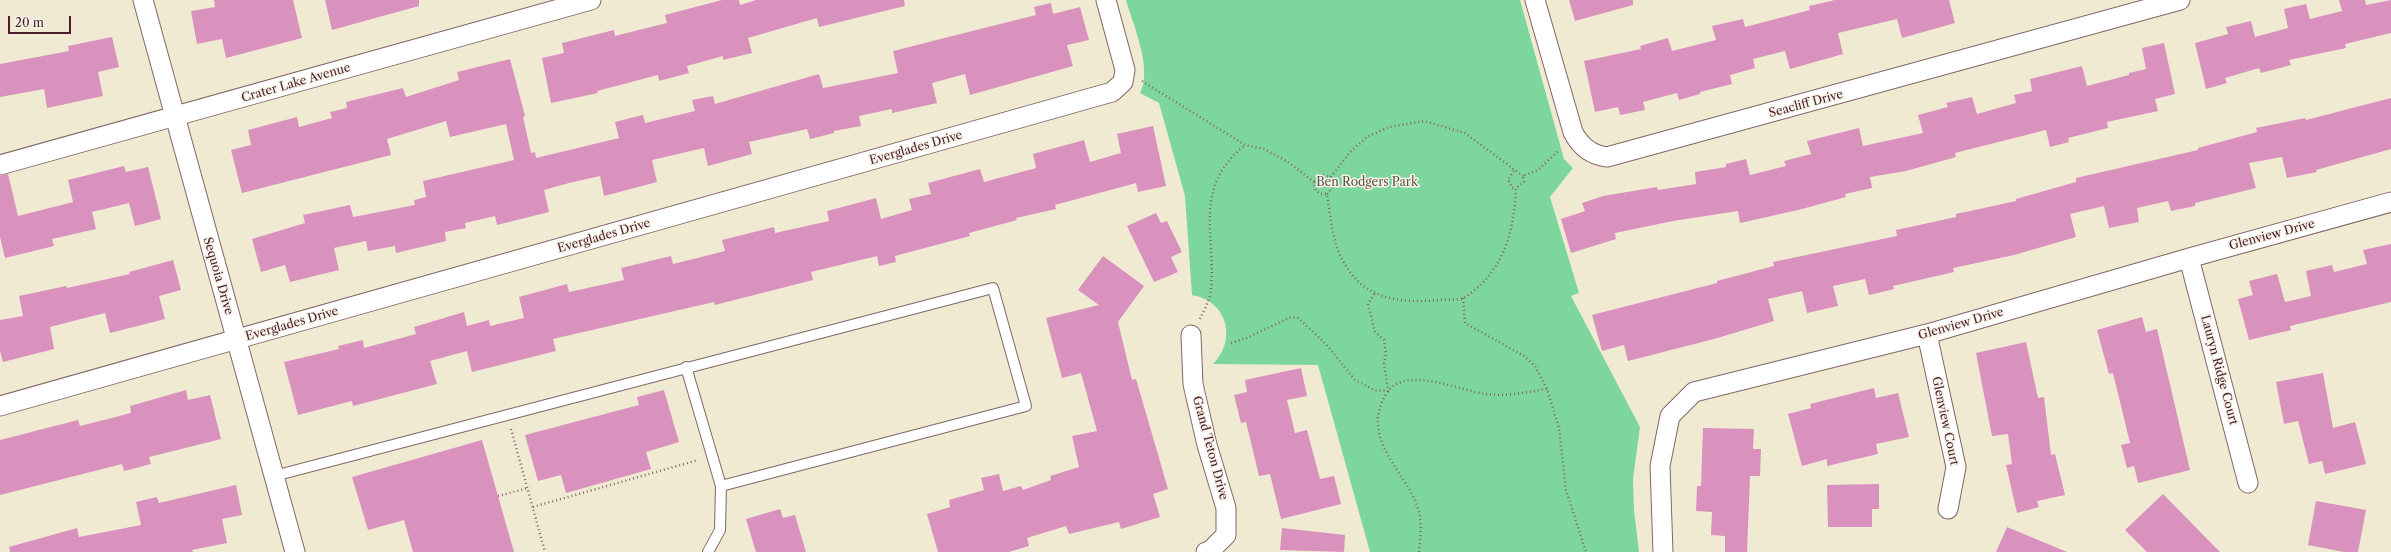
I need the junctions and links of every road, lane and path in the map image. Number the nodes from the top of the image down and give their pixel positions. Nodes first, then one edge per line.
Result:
1 (143, 0) edge
2 (591, 0) edge
3 (1106, 0) edge
4 (1536, 0) edge
5 (2180, 0) edge
6 (1125, 70) junction
7 (174, 117) junction
8 (1245, 145) junction
9 (1559, 150) dead end
10 (0, 165) edge
11 (1514, 171) junction
12 (1523, 176) junction
13 (1331, 177) junction
14 (1314, 182) junction
15 (1516, 188) junction
16 (1327, 194) junction
17 (2391, 202) edge
18 (2189, 258) junction
19 (1375, 293) junction
20 (1463, 298) junction
21 (1927, 334) junction
22 (1191, 335) joint
23 (236, 339) junction
24 (1231, 342) dead end
25 (686, 367) junction
26 (1547, 389) junction
27 (1388, 391) junction
28 (0, 406) edge
29 (510, 425) dead end
30 (698, 460) dead end
31 (274, 476) junction
32 (2248, 483) dead end
33 (721, 486) junction
34 (528, 488) junction
35 (498, 496) dead end
36 (533, 507) junction
37 (1948, 509) dead end
38 (295, 552) edge
39 (545, 552) edge
40 (708, 552) edge
41 (1206, 552) edge
42 (1419, 552) edge
43 (1586, 552) edge
44 (1663, 552) edge

1 - 7 street, Sequoia Drive
2 - 7 street, Crater Lake Avenue
3 - 6 street
4 - 5 street, Seacliff Drive
6 - 8 path
6 - 23 street, Everglades Drive
7 - 10 street, Crater Lake Avenue
7 - 23 street, Sequoia Drive
8 - 14 path
8 - 22 path
9 - 12 path
11 - 12 path
11 - 13 path
11 - 15 path
12 - 15 path
13 - 14 path
13 - 16 path
14 - 16 path
15 - 20 path
16 - 19 path
17 - 18 street, Glenview Drive
18 - 21 street, Glenview Drive
18 - 32 street, Lauryn Ridge Court
19 - 20 path
19 - 27 path
20 - 26 path
21 - 37 street, Glenview Court
21 - 44 street, Glenview Drive
22 - 41 street, Grand Teton Drive
23 - 28 street, Everglades Drive
23 - 31 street, Sequoia Drive
24 - 27 path
25 - 31 lane
25 - 33 lane
25 - 33 lane
26 - 27 path
26 - 43 path
27 - 42 path
29 - 34 path
30 - 36 path
31 - 38 street, Sequoia Drive
33 - 40 lane
34 - 35 path
34 - 36 path
36 - 39 path

